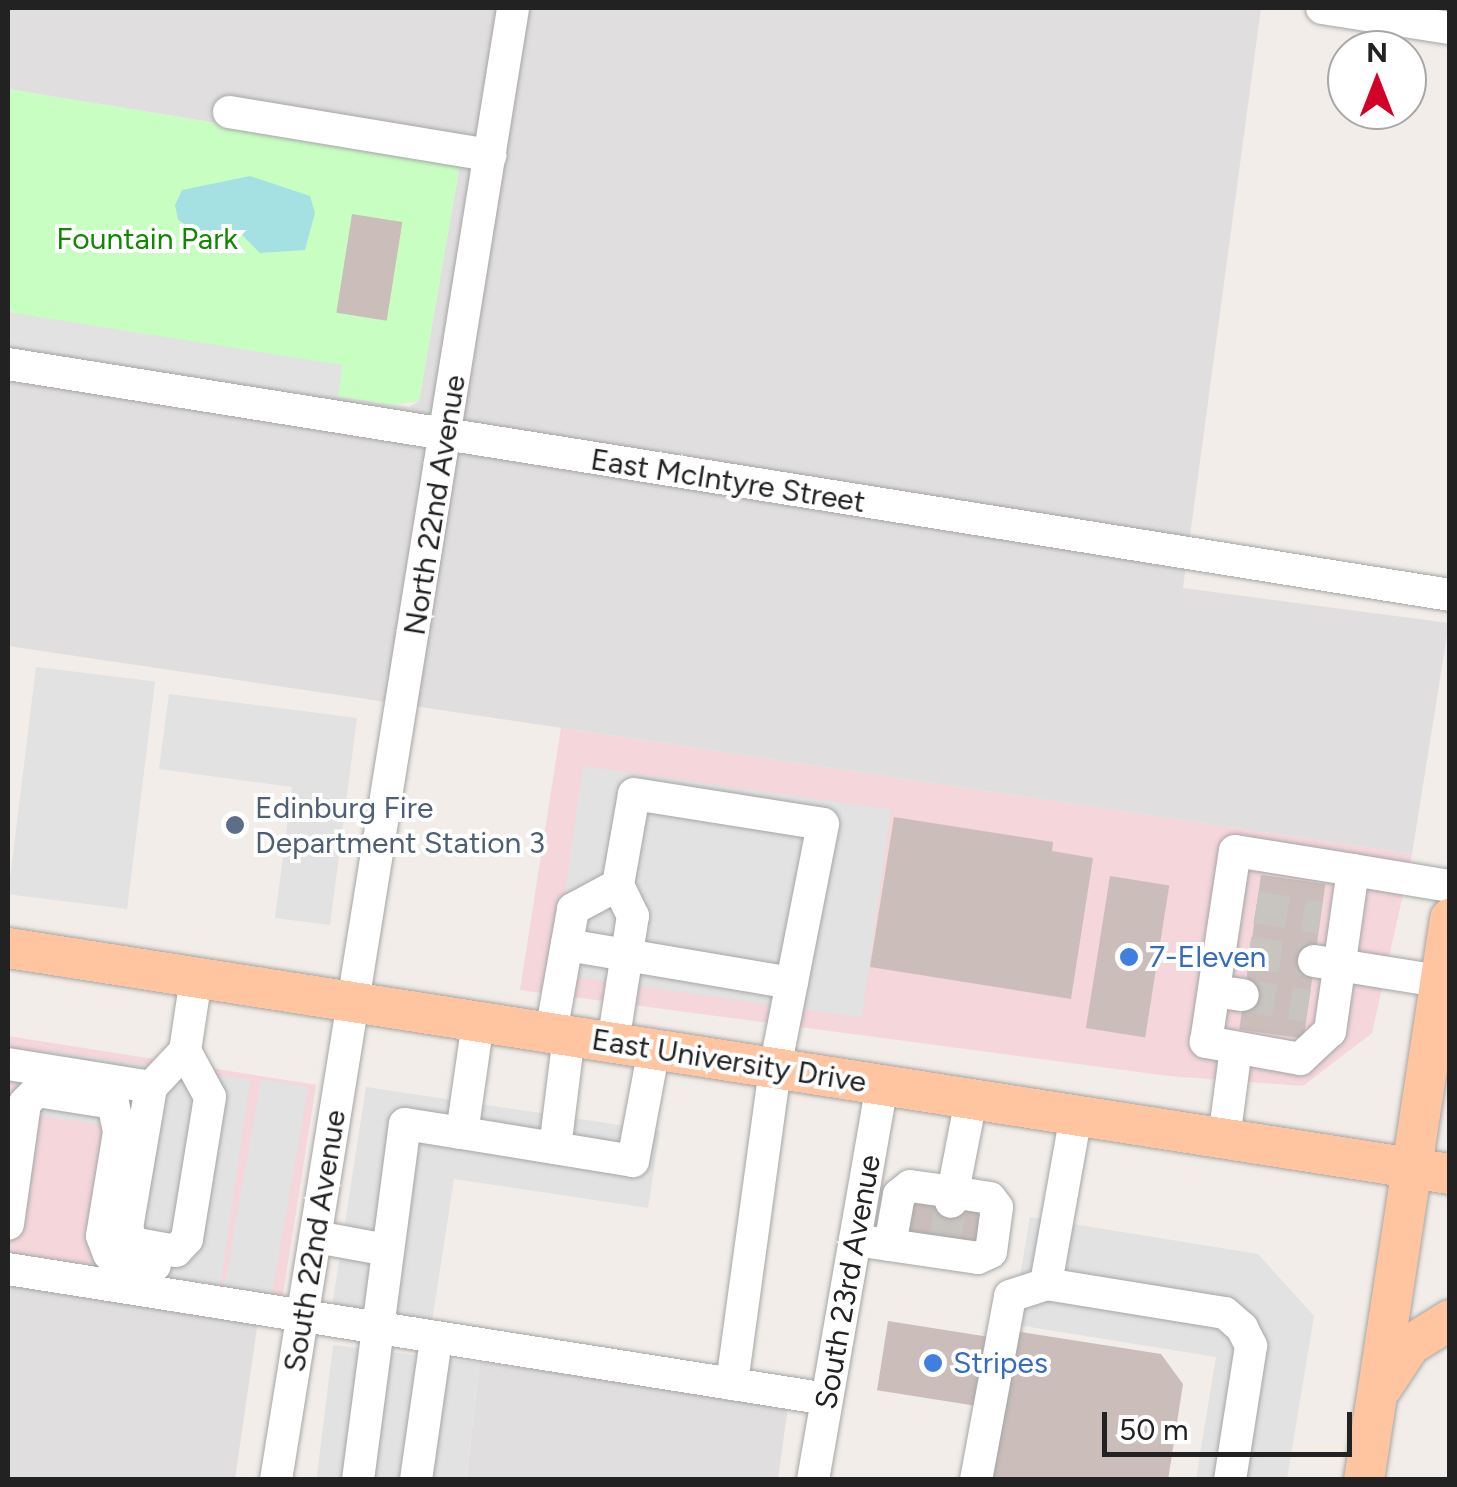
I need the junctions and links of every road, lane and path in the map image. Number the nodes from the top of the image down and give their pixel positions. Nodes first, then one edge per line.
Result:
1 (514, 8) edge
2 (1322, 8) edge
3 (1450, 28) edge
4 (230, 112) dead end
5 (490, 154) junction
6 (8, 364) edge
7 (446, 436) junction
8 (1450, 595) edge
9 (1353, 870) junction
10 (618, 885) junction
11 (1450, 886) edge
12 (1450, 919) edge
13 (567, 945) junction
14 (8, 948) edge
15 (627, 955) junction
16 (1327, 963) junction
17 (196, 978) junction
18 (792, 983) junction
19 (1444, 991) edge
20 (354, 1002) junction
21 (478, 1022) junction
22 (560, 1035) junction
23 (613, 1043) junction
24 (1236, 1048) junction
25 (654, 1049) junction
26 (185, 1051) junction
27 (8, 1064) edge
28 (776, 1069) junction
29 (882, 1085) junction
30 (151, 1087) junction
31 (971, 1099) junction
32 (1076, 1116) junction
33 (462, 1133) junction
34 (1224, 1139) junction
35 (555, 1148) junction
36 (1431, 1171) edge
37 (952, 1197) junction
38 (8, 1224) edge
39 (316, 1237) junction
40 (855, 1240) junction
41 (890, 1245) junction
42 (387, 1250) junction
43 (176, 1251) junction
44 (8, 1270) edge
45 (1046, 1284) junction
46 (302, 1317) junction
47 (1450, 1320) edge
48 (376, 1328) junction
49 (436, 1339) junction
50 (732, 1384) junction
51 (1379, 1393) junction
52 (827, 1399) junction
53 (276, 1480) edge
54 (358, 1480) edge
55 (416, 1480) edge
56 (813, 1480) edge
57 (976, 1480) edge
58 (1230, 1480) edge
59 (1364, 1480) edge

1 - 5 street, North 22nd Avenue
2 - 3 street
4 - 5 street
5 - 7 street, North 22nd Avenue
6 - 7 street, East McIntyre Street
7 - 8 street, East McIntyre Street
7 - 20 street, North 22nd Avenue
9 - 11 street
9 - 16 street
9 - 24 street
10 - 13 street
10 - 15 street
10 - 18 street
12 - 19 main road
13 - 15 street
13 - 22 street
14 - 17 main road, East University Drive
15 - 18 street
15 - 23 street
16 - 19 street
16 - 24 street
17 - 20 main road, East University Drive
17 - 26 street
18 - 28 street
19 - 36 main road
20 - 21 main road, East University Drive
20 - 39 street, South 22nd Avenue
21 - 22 main road, East University Drive
21 - 33 street
22 - 23 main road, East University Drive
22 - 35 street
23 - 25 main road, East University Drive
24 - 34 street
25 - 28 main road, East University Drive
25 - 35 street
26 - 30 street
26 - 43 street
27 - 30 street
28 - 29 main road, East University Drive
28 - 50 street
29 - 31 main road, East University Drive
29 - 40 street, South 23rd Avenue
30 - 43 street
31 - 32 main road, East University Drive
31 - 37 street
32 - 34 main road, East University Drive
32 - 45 street
33 - 35 street
33 - 42 street
34 - 36 main road, East University Drive
36 - 51 main road
37 - 41 street
37 - 41 street
38 - 43 street
39 - 42 street
39 - 46 street, South 22nd Avenue
40 - 41 street
40 - 52 street, South 23rd Avenue
42 - 48 street
44 - 46 street
45 - 57 street
45 - 58 street
46 - 48 street
46 - 53 street, South 22nd Avenue
47 - 51 main road
48 - 49 street
48 - 54 street
49 - 50 street
49 - 55 street
50 - 52 street
51 - 59 main road
52 - 56 street, South 23rd Avenue

